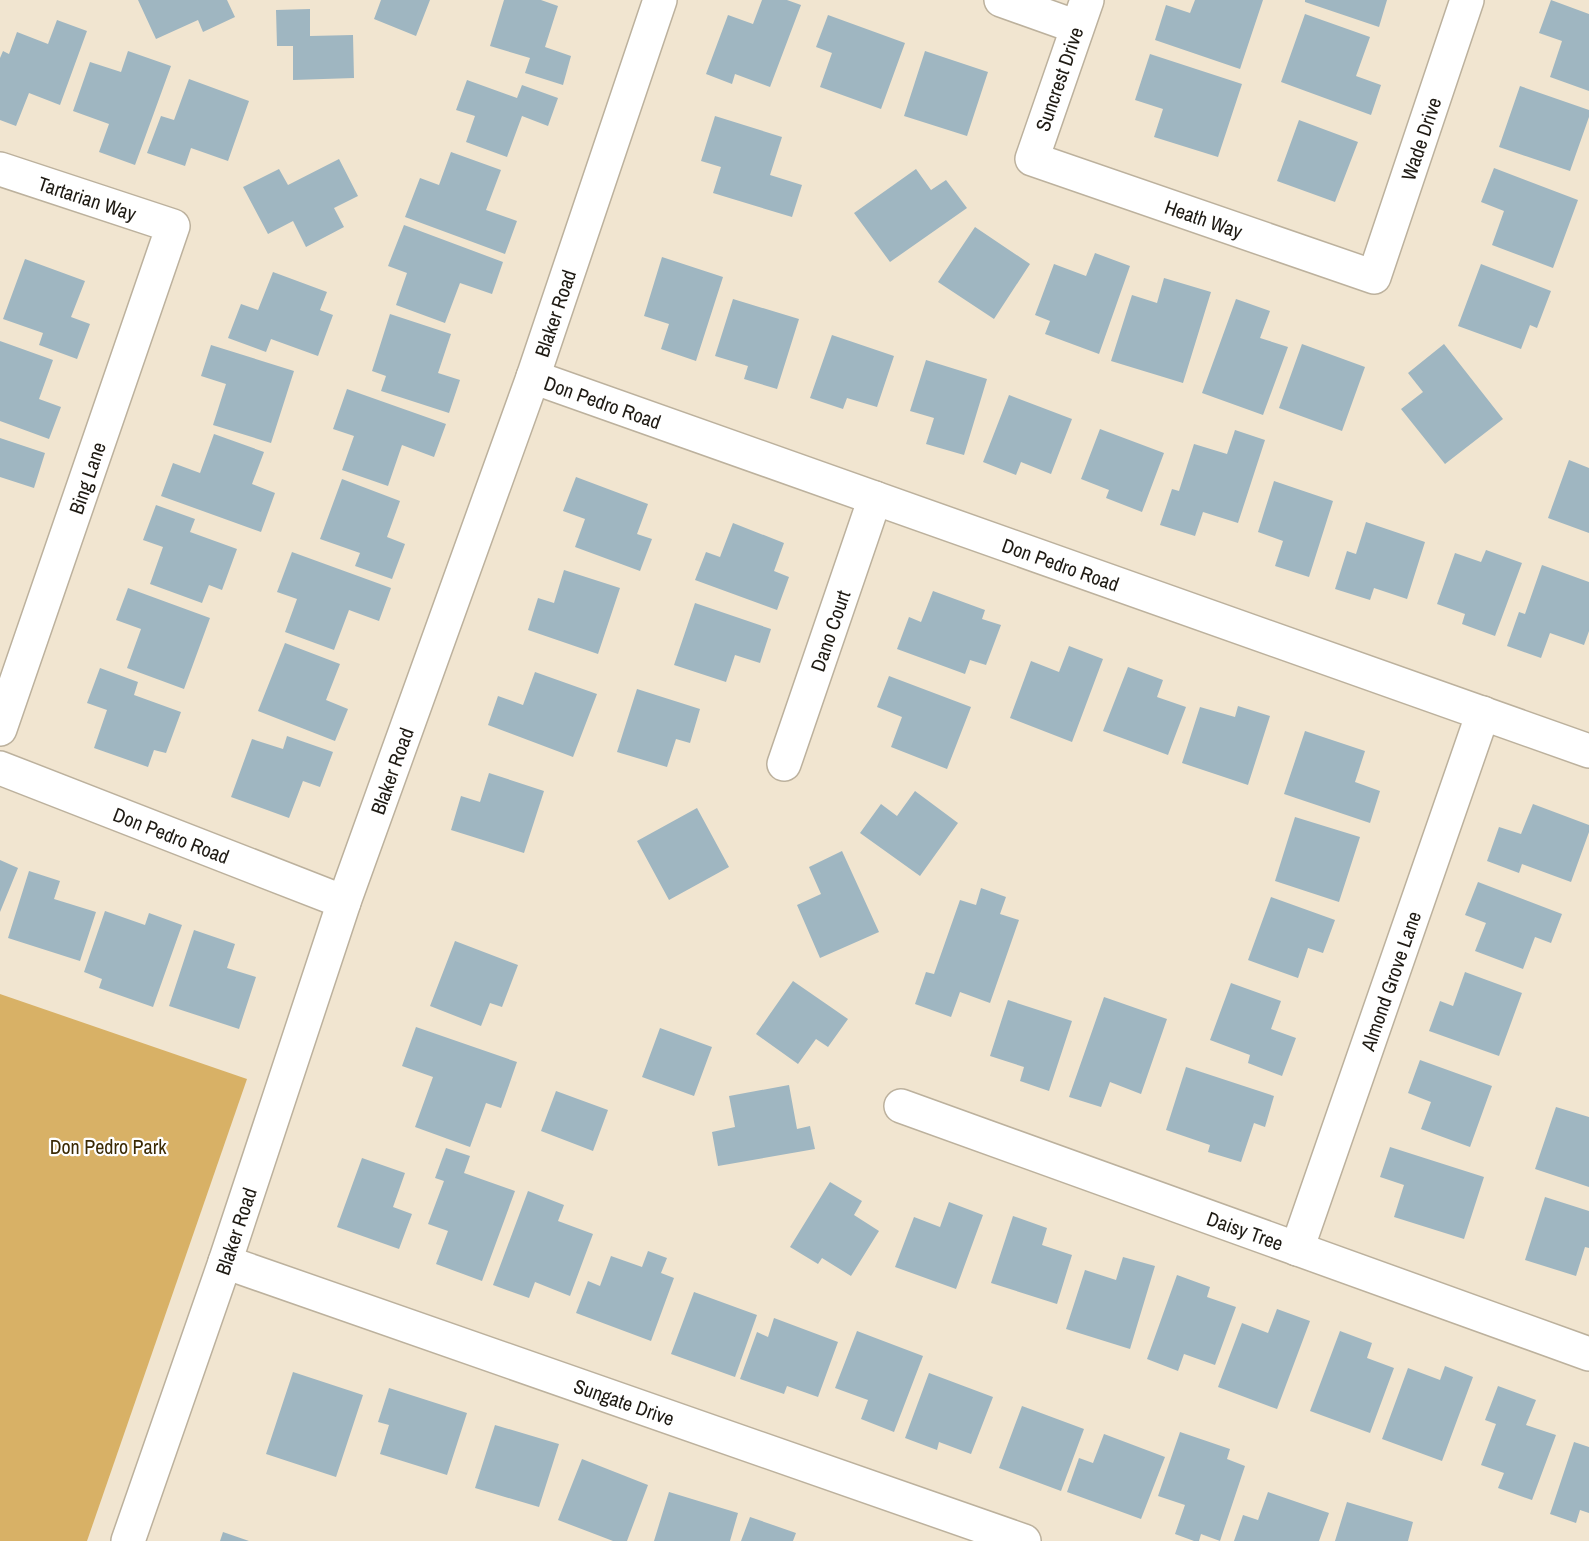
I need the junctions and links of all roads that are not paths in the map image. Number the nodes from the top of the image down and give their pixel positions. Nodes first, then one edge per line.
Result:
1 (660, 0) edge
2 (1001, 0) edge
3 (1467, 0) edge
4 (1082, 13) edge
5 (1032, 159) joint
6 (0, 168) edge
7 (173, 226) joint
8 (1374, 277) joint
9 (533, 377) junction
10 (875, 498) junction
11 (1483, 713) junction
12 (0, 729) edge
13 (1589, 751) edge
14 (784, 764) dead end
15 (0, 768) edge
16 (344, 902) junction
17 (901, 1106) dead end
18 (1297, 1249) junction
19 (225, 1262) junction
20 (1589, 1354) edge
21 (128, 1541) edge
22 (1024, 1541) edge

1 - 9 street, Blaker Road
2 - 4 street
3 - 8 street, Wade Drive
4 - 5 street, Suncrest Drive
5 - 8 street, Heath Way
6 - 7 street, Tartarian Way
7 - 12 street, Bing Lane
9 - 10 street, Don Pedro Road
9 - 16 street, Blaker Road
10 - 11 street, Don Pedro Road
10 - 14 street, Dano Court
11 - 13 street, Don Pedro Road
11 - 18 street, Almond Grove Lane
15 - 16 street, Don Pedro Road
16 - 19 street, Blaker Road
17 - 18 street, Daisy Tree
18 - 20 street, Daisy Tree
19 - 21 street, Blaker Road
19 - 22 street, Sungate Drive

